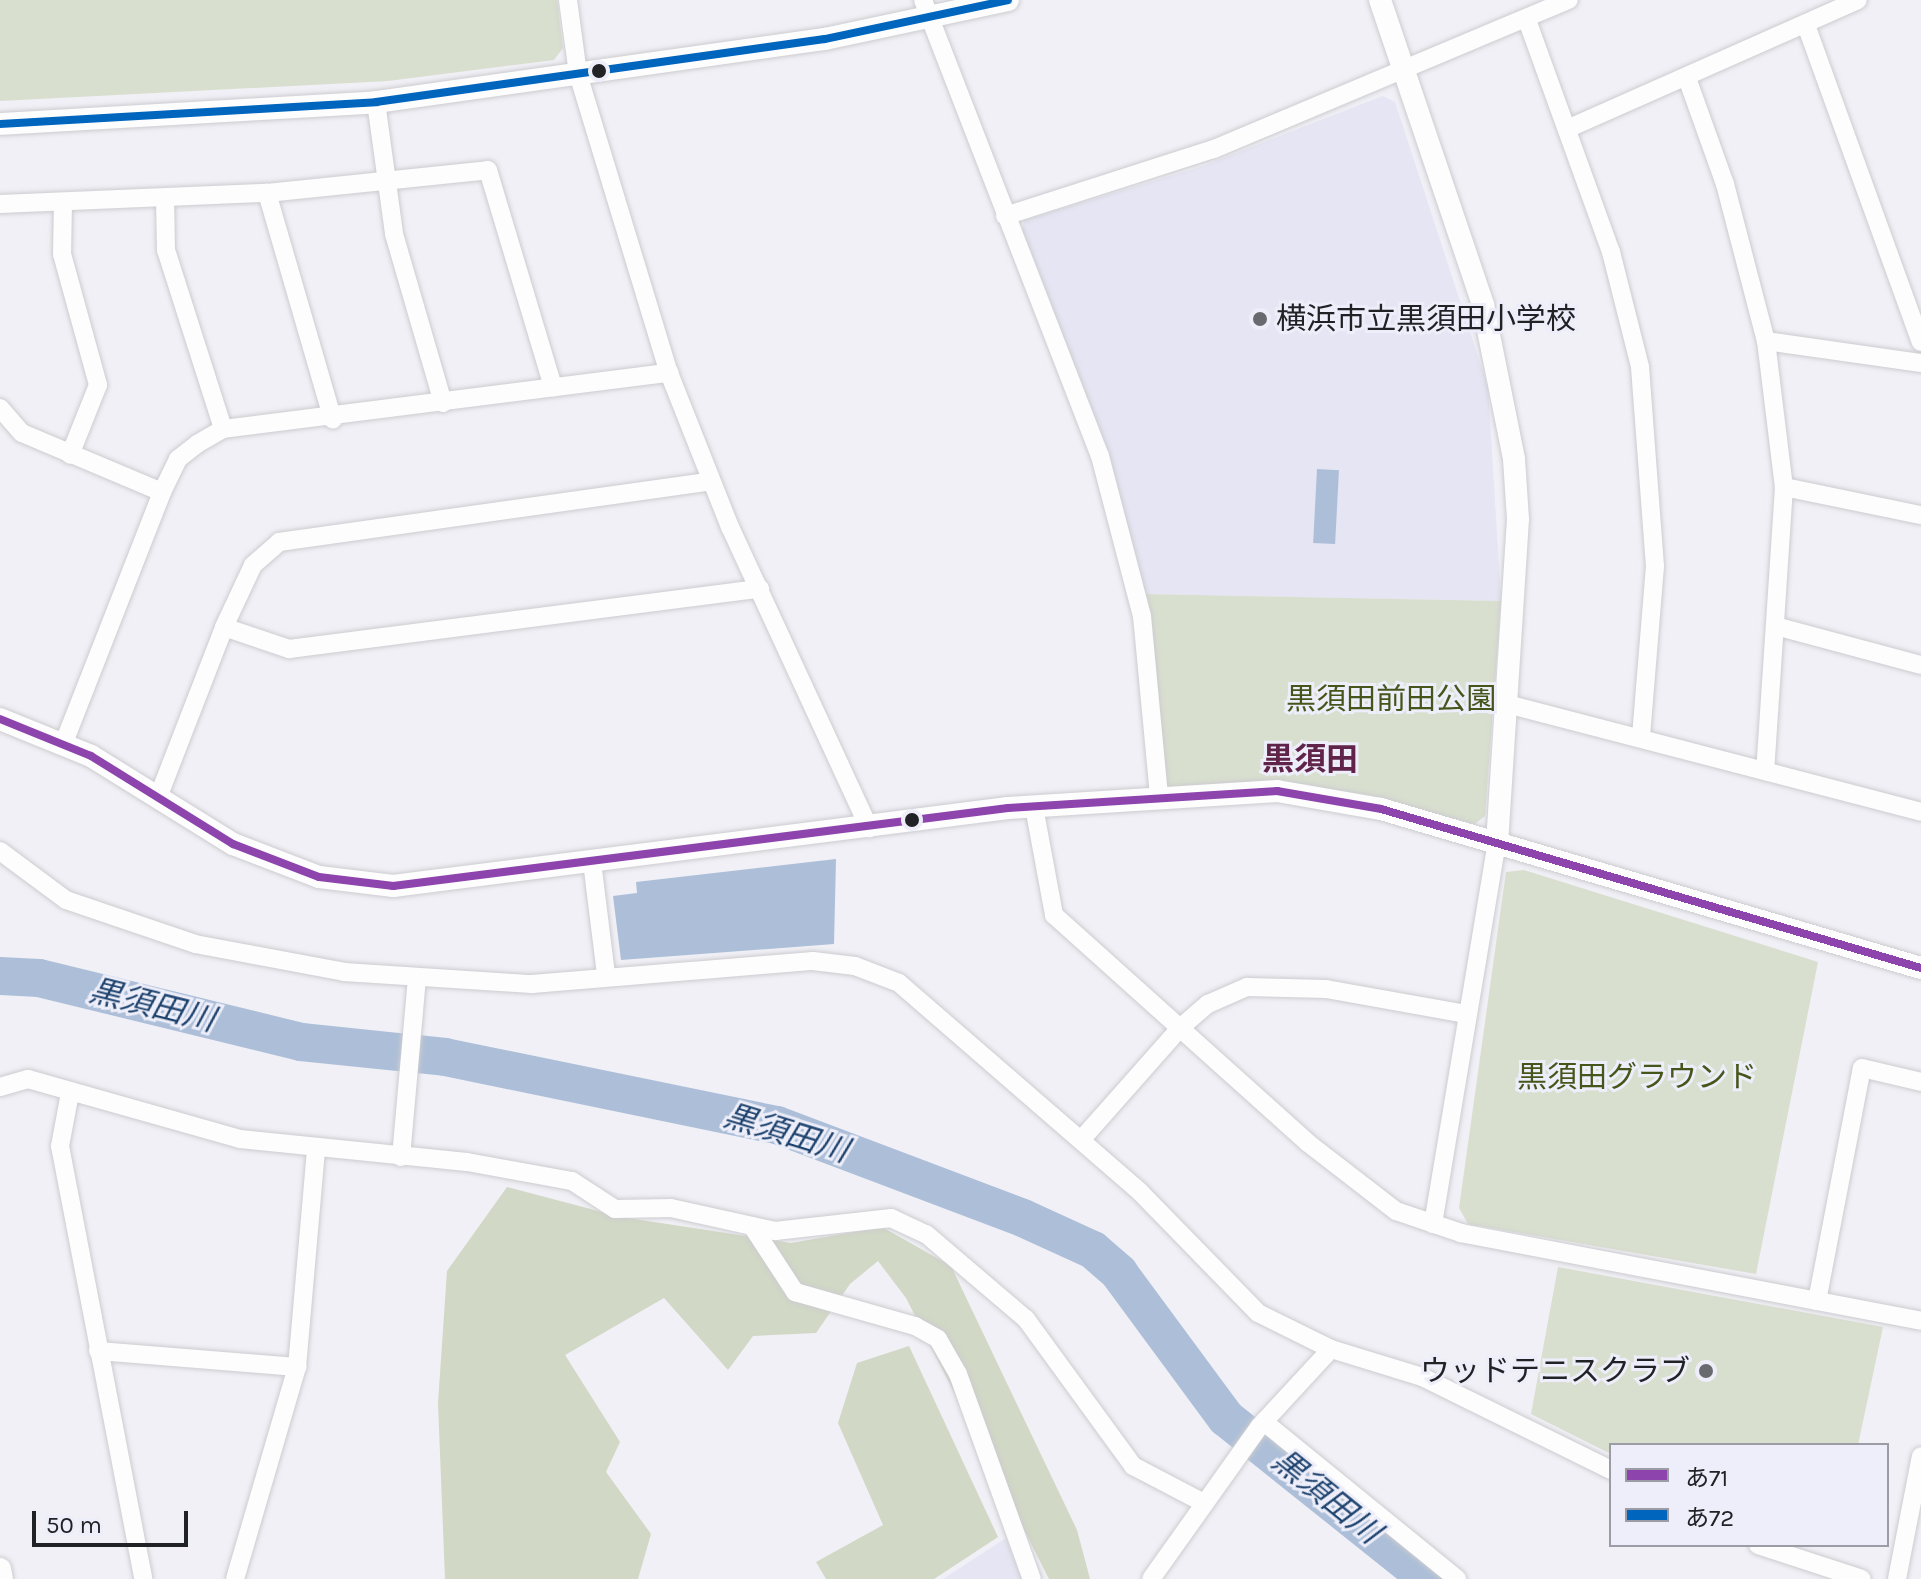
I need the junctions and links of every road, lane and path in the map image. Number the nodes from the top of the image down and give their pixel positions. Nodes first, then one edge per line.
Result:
1 (568, 0) edge
2 (1008, 0) edge
3 (1380, 0) edge
4 (1569, 0) edge
5 (1858, 0) edge
6 (925, 9) edge
7 (1527, 20) junction
8 (1806, 25) junction
9 (1403, 73) junction
10 (578, 74) junction
11 (1687, 78) junction
12 (376, 102) junction
13 (0, 124) edge
14 (1567, 129) junction
15 (385, 182) junction
16 (267, 193) junction
17 (165, 198) junction
18 (63, 203) junction
19 (0, 204) edge
20 (1005, 216) junction
21 (1766, 341) junction
22 (1921, 342) edge
23 (1921, 363) edge
24 (669, 373) junction
25 (553, 387) junction
26 (443, 403) junction
27 (0, 408) edge
28 (333, 420) junction
29 (223, 429) junction
30 (70, 455) junction
31 (711, 481) junction
32 (1784, 487) junction
33 (162, 492) junction
34 (1921, 515) edge
35 (760, 589) junction
36 (224, 627) junction
37 (1779, 627) junction
38 (1921, 665) edge
39 (1507, 704) junction
40 (0, 719) edge
41 (1641, 736) junction
42 (63, 745) junction
43 (1765, 771) junction
44 (159, 795) junction
45 (1159, 797) junction
46 (1034, 807) junction
47 (1921, 812) edge
48 (869, 828) junction
49 (1497, 843) junction
50 (0, 851) edge
51 (592, 862) junction
52 (1921, 968) edge
53 (606, 975) junction
54 (417, 978) junction
55 (1467, 1014) junction
56 (1180, 1028) junction
57 (1921, 1082) edge
58 (0, 1087) edge
59 (70, 1093) junction
60 (1081, 1140) junction
61 (316, 1149) junction
62 (401, 1157) junction
63 (1433, 1224) junction
64 (752, 1226) junction
65 (1817, 1301) junction
66 (1921, 1321) edge
67 (1331, 1349) junction
68 (98, 1351) junction
69 (297, 1367) junction
70 (1261, 1425) junction
71 (1921, 1456) edge
72 (1609, 1469) edge
73 (1919, 1484) edge
74 (1202, 1502) junction
75 (1764, 1547) edge
76 (0, 1569) edge
77 (2, 1579) edge
78 (143, 1579) edge
79 (235, 1579) edge
80 (1032, 1579) edge
81 (1151, 1579) edge
82 (1457, 1579) edge
83 (1862, 1579) edge
84 (1897, 1579) edge

1 - 10 street
2 - 6 street
3 - 9 street
4 - 7 street
5 - 8 street
6 - 10 street
6 - 20 street
7 - 9 street
7 - 14 street
8 - 11 street
8 - 22 street
9 - 20 street
9 - 39 street
10 - 12 street
10 - 24 street
11 - 14 street
11 - 21 street
12 - 13 street
12 - 15 street
14 - 41 street
15 - 16 street
15 - 25 street
15 - 26 street
16 - 17 street
16 - 28 street
17 - 18 street
17 - 29 street
18 - 19 street
18 - 30 street
20 - 45 street
21 - 23 street
21 - 32 street
24 - 25 street
24 - 31 street
25 - 26 street
26 - 28 street
27 - 30 street
28 - 29 street
29 - 33 street
30 - 33 street
31 - 35 street
31 - 36 street
32 - 34 street
32 - 37 street
33 - 42 street
35 - 36 street
35 - 48 street
36 - 44 street
37 - 38 street
37 - 43 street
39 - 41 street
39 - 49 street
40 - 42 street
41 - 43 street
42 - 44 street
43 - 47 street
44 - 51 street
45 - 46 street
45 - 49 street
46 - 48 street
46 - 56 street
48 - 51 street
49 - 52 street
49 - 55 street
50 - 54 street
51 - 53 street
53 - 54 street
53 - 60 street
54 - 62 street
55 - 56 street
55 - 63 street
56 - 60 street
56 - 63 street
57 - 65 street
58 - 59 street
59 - 61 street
59 - 68 street
60 - 67 street
61 - 62 street
61 - 69 street
62 - 64 street
63 - 65 street
64 - 74 street
64 - 80 street
65 - 66 street
67 - 70 street
67 - 72 street
68 - 69 street
68 - 78 street
69 - 79 street
70 - 74 street
70 - 82 street
71 - 73 street
73 - 84 street
74 - 81 street
75 - 83 street
76 - 77 street

